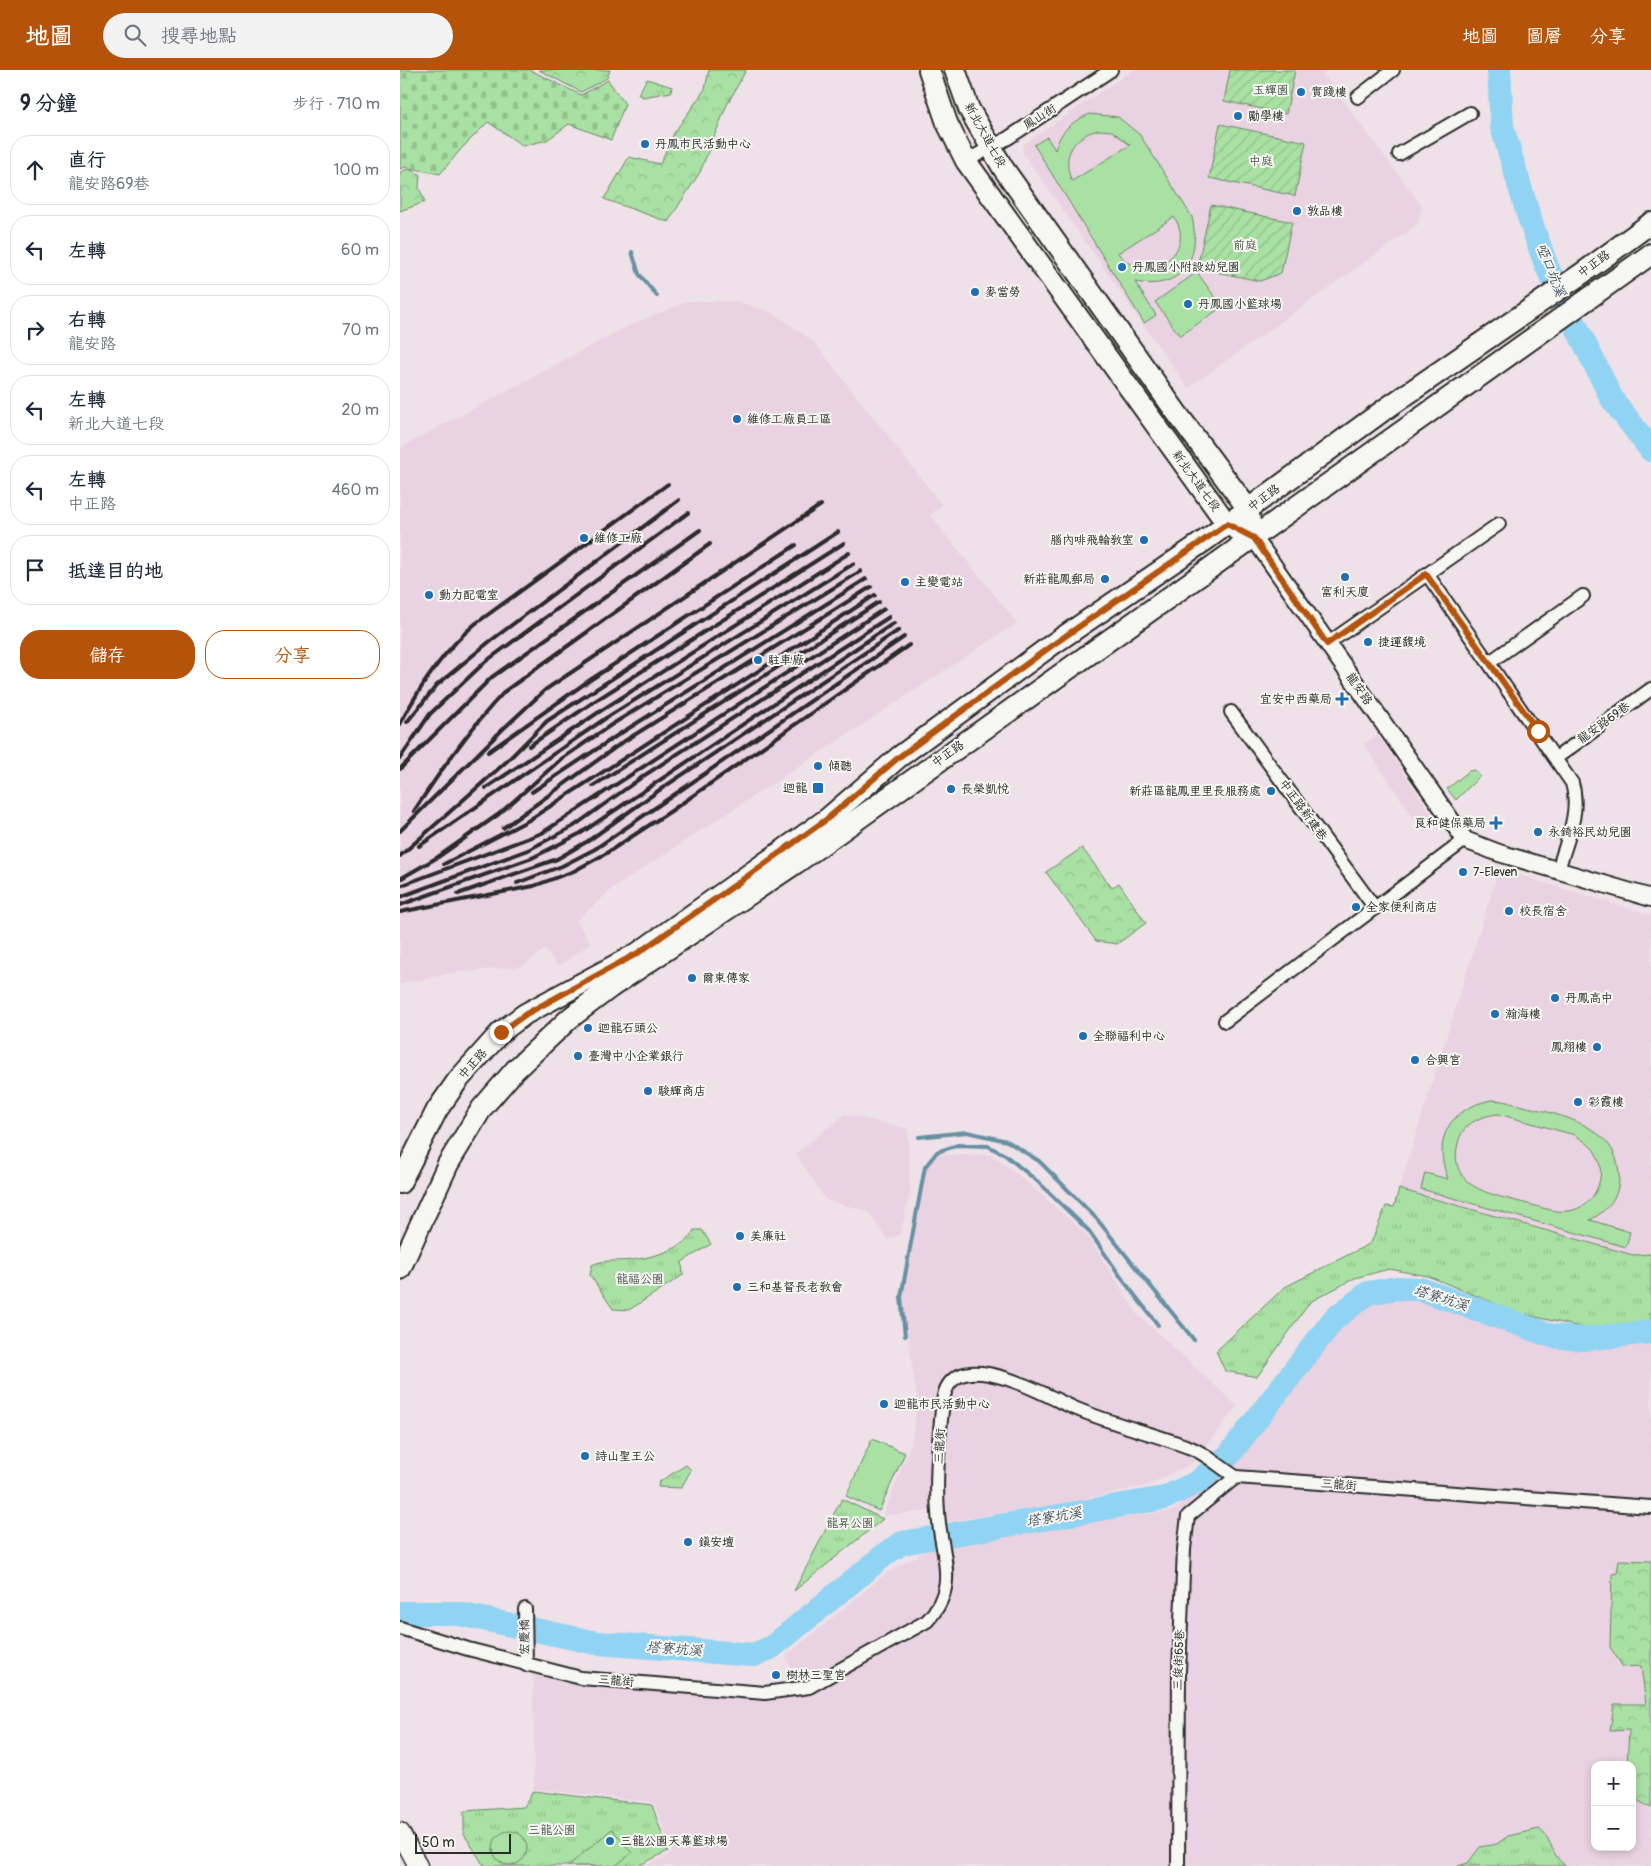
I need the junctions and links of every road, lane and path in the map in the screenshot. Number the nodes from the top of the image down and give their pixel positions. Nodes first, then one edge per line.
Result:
1 (929, 70) edge
2 (955, 70) edge
3 (1112, 70) edge
4 (1392, 70) edge
5 (1358, 97) dead end
6 (1470, 113) dead end
7 (990, 147) junction
8 (1399, 154) dead end
9 (966, 161) junction
10 (1651, 223) edge
11 (1651, 254) edge
12 (1248, 509) junction
13 (1227, 524) junction
14 (1499, 524) dead end
15 (1254, 538) junction
16 (1426, 574) junction
17 (1583, 596) dead end
18 (1327, 644) junction
19 (1490, 662) junction
20 (1651, 689) edge
21 (1231, 712) dead end
22 (1556, 758) junction
23 (1465, 840) junction
24 (1558, 870) junction
25 (1651, 898) edge
26 (1375, 908) junction
27 (553, 999) junction
28 (570, 1018) junction
29 (1225, 1021) dead end
30 (400, 1183) edge
31 (400, 1269) edge
32 (1232, 1475) junction
33 (1651, 1507) edge
34 (525, 1609) dead end
35 (400, 1628) edge
36 (526, 1665) junction
37 (400, 1832) edge
38 (418, 1866) edge
39 (1178, 1866) edge

1 - 9 main road, 新北大道七段
2 - 7 main road, 新北大道七段
3 - 7 street, 鳳山街
4 - 5 street
6 - 8 street
7 - 9 street, 鳳山街
7 - 12 main road, 新北大道七段
9 - 13 main road, 新北大道七段
10 - 12 main road, 中正路
11 - 15 main road, 中正路
12 - 13 main road, 中正路
12 - 15 main road, 新北大道七段
13 - 15 main road, 新北大道七段
13 - 27 main road, 中正路
14 - 16 street
15 - 18 street, 龍安路
15 - 28 main road, 中正路
16 - 18 street
16 - 19 street
17 - 19 street
18 - 23 street, 龍安路
19 - 22 street
20 - 22 street, 龍安路69巷
21 - 26 street, 中正路新建巷
22 - 24 street
23 - 24 street
23 - 26 street
24 - 25 street
26 - 29 street
27 - 28 main road
27 - 30 main road, 中正路
28 - 31 main road, 中正路
32 - 33 street, 三龍街
32 - 36 street, 三龍街
32 - 39 street, 三俊街65巷
34 - 36 street, 宏慶橋
35 - 36 street, 三龍街
37 - 38 main road

